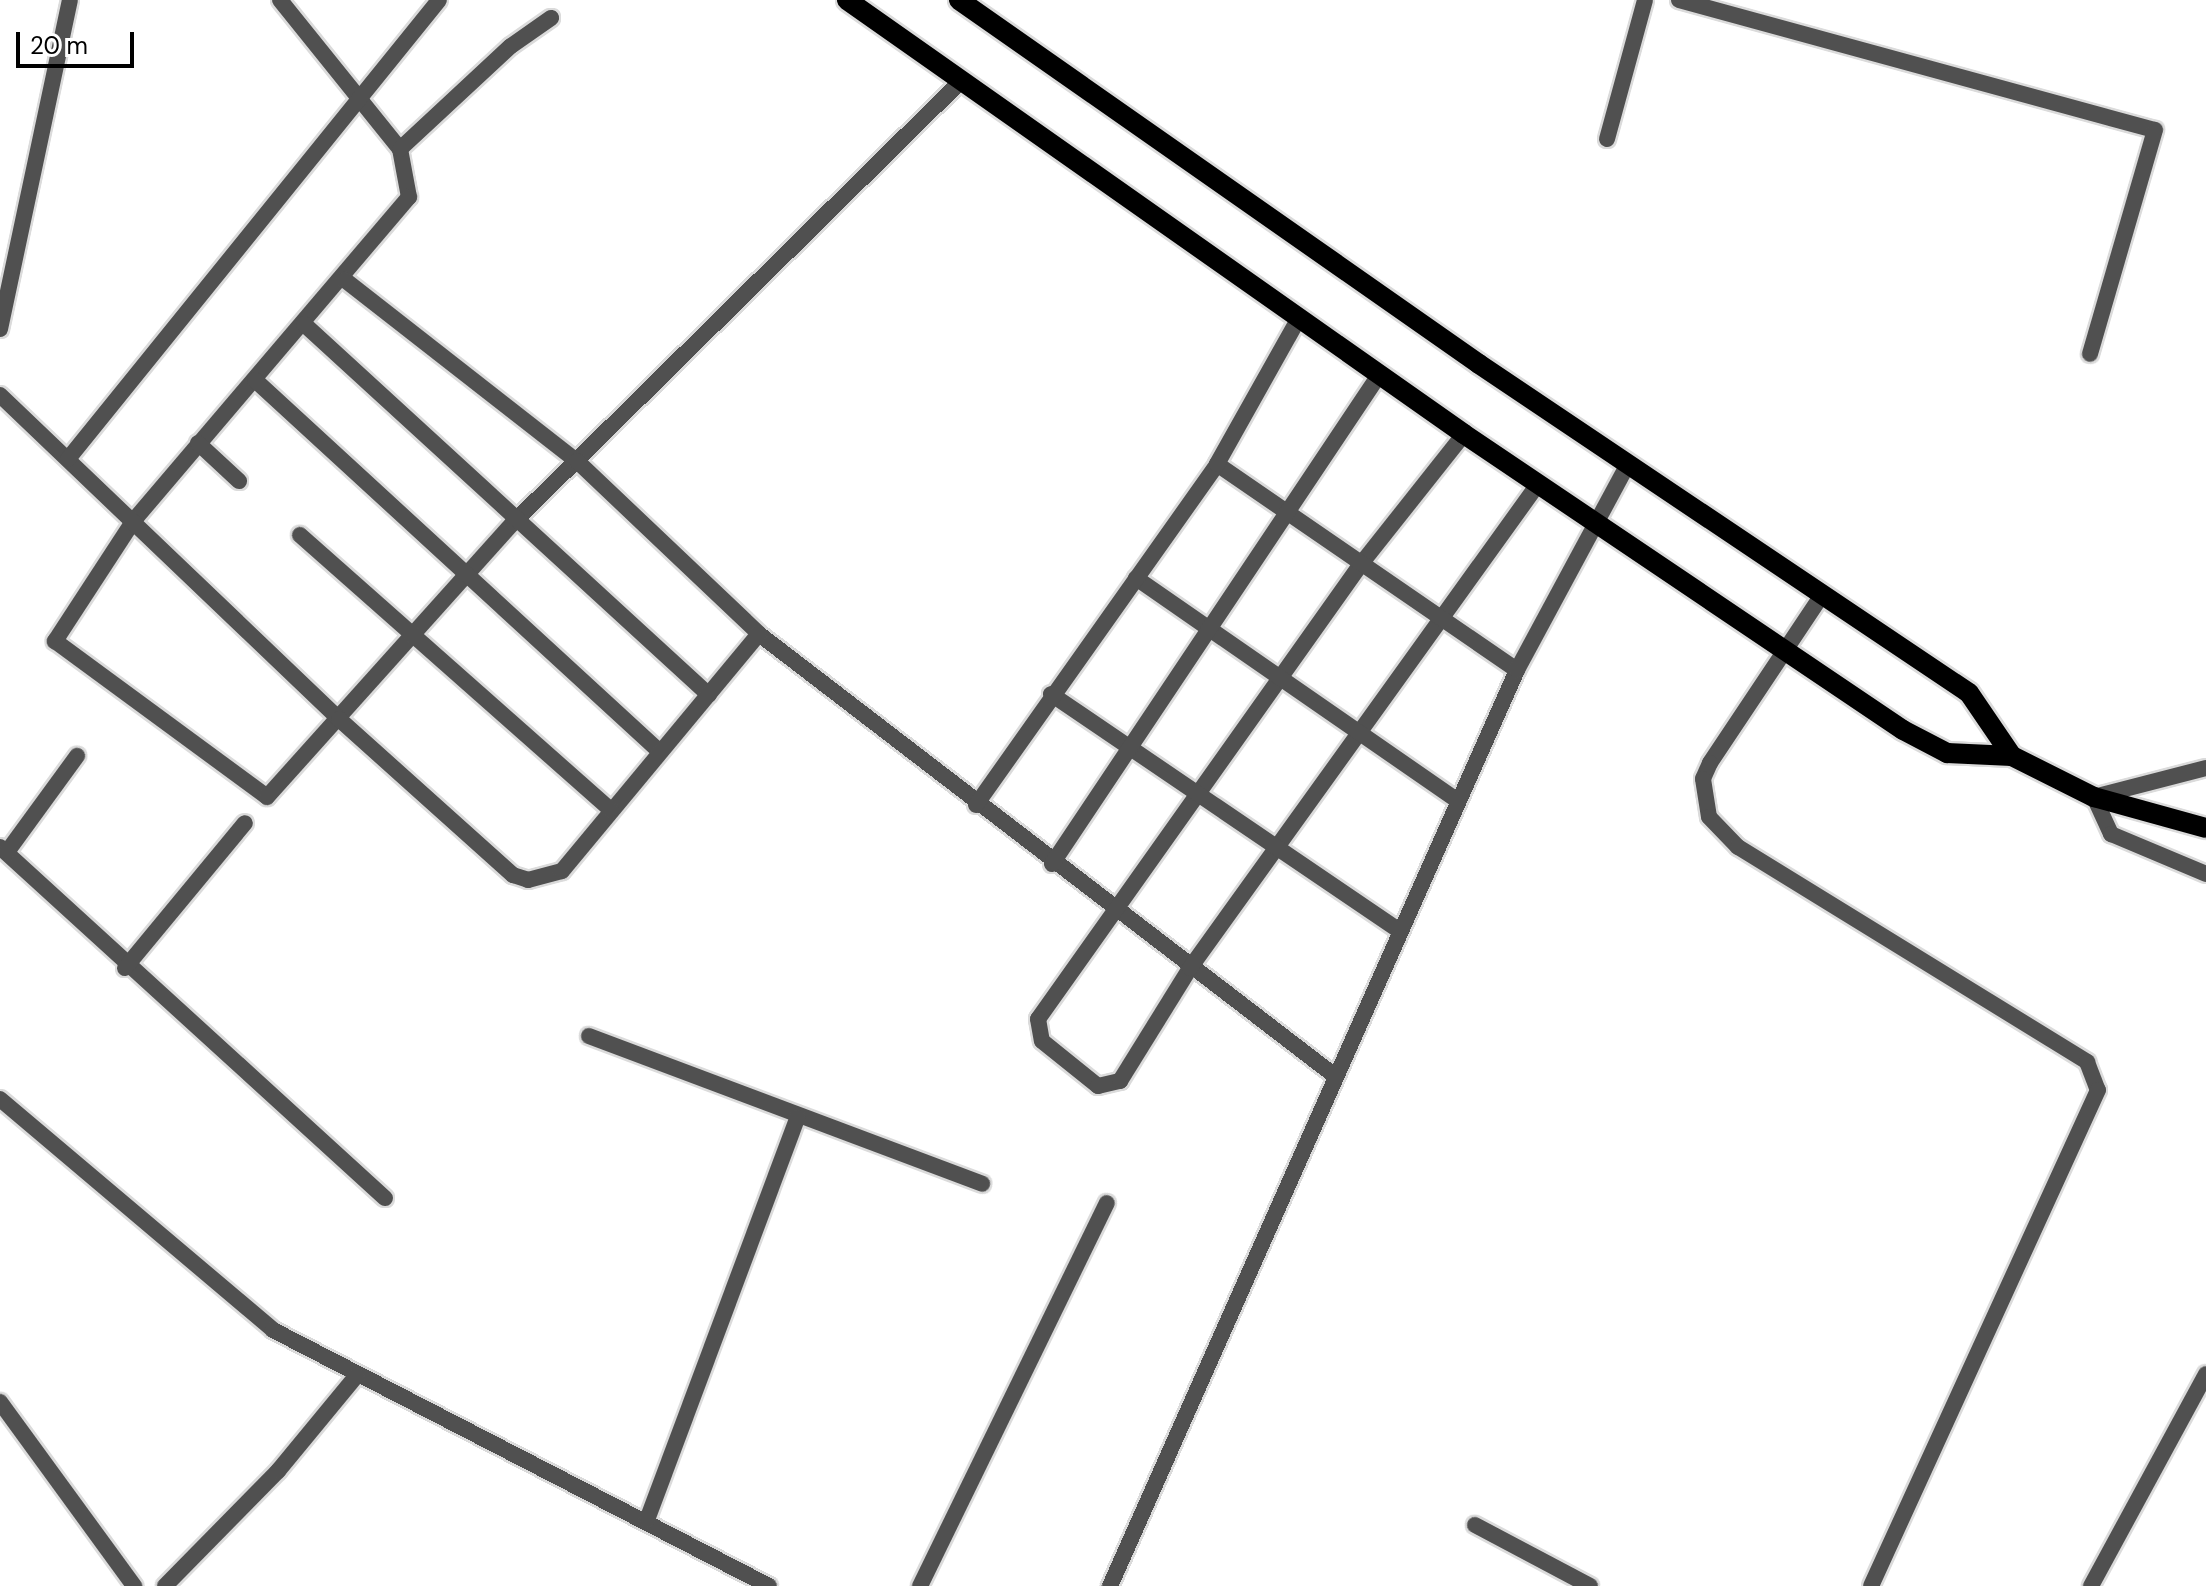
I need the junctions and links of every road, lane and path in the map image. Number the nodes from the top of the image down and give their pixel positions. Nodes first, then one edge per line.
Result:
1 (70, 0) edge
2 (280, 0) edge
3 (439, 0) edge
4 (847, 0) edge
5 (959, 0) edge
6 (1645, 0) edge
7 (1679, 0) edge
8 (551, 18) dead end
9 (962, 80) junction
10 (356, 99) junction
11 (1607, 139) dead end
12 (400, 149) junction
13 (345, 280) junction
14 (1299, 318) junction
15 (304, 324) junction
16 (0, 329) edge
17 (2090, 354) dead end
18 (1379, 375) junction
19 (255, 380) junction
20 (0, 395) edge
21 (1464, 434) junction
22 (198, 443) junction
23 (68, 459) junction
24 (577, 461) junction
25 (1217, 464) junction
26 (1628, 464) junction
27 (239, 481) dead end
28 (1538, 484) junction
29 (1283, 510) junction
30 (134, 520) junction
31 (1600, 521) junction
32 (513, 523) junction
33 (300, 535) dead end
34 (1361, 564) junction
35 (467, 578) junction
36 (1136, 578) junction
37 (1822, 595) junction
38 (1441, 617) junction
39 (1203, 628) junction
40 (759, 634) junction
41 (412, 637) junction
42 (1783, 650) junction
43 (1517, 670) junction
44 (1281, 680) junction
45 (1051, 694) junction
46 (709, 695) junction
47 (339, 719) junction
48 (1356, 734) junction
49 (1128, 746) junction
50 (659, 751) junction
51 (77, 756) dead end
52 (2012, 756) junction
53 (2206, 768) edge
54 (1201, 794) junction
55 (2094, 797) junction
56 (1457, 800) junction
57 (976, 805) junction
58 (610, 809) junction
59 (245, 823) dead end
60 (2206, 828) edge
61 (4, 849) edge
62 (1274, 849) junction
63 (1052, 864) junction
64 (2206, 874) edge
65 (1116, 914) junction
66 (1400, 931) junction
67 (125, 968) junction
68 (1190, 968) junction
69 (589, 1036) dead end
70 (1335, 1076) junction
71 (0, 1099) edge
72 (798, 1117) junction
73 (982, 1184) dead end
74 (385, 1198) dead end
75 (1107, 1203) dead end
76 (2206, 1374) edge
77 (357, 1375) junction
78 (0, 1402) edge
79 (647, 1520) junction
80 (1475, 1525) dead end
81 (134, 1586) edge
82 (165, 1586) edge
83 (769, 1586) edge
84 (920, 1586) edge
85 (1110, 1586) edge
86 (1590, 1586) edge
87 (1871, 1586) edge
88 (2091, 1586) edge

1 - 16 street
2 - 10 street
3 - 10 street
4 - 9 main road
5 - 26 main road
6 - 11 street
7 - 17 street
8 - 12 street
9 - 14 main road
9 - 24 street
10 - 12 street
10 - 23 street
12 - 13 street
13 - 15 street
13 - 24 street
14 - 18 main road
14 - 25 street
15 - 19 street
15 - 32 street
18 - 21 main road
18 - 29 street
19 - 22 street
19 - 35 street
20 - 23 street
21 - 28 main road
21 - 34 street
22 - 27 street
22 - 30 street
23 - 30 street
24 - 32 street
24 - 40 street
25 - 29 street
25 - 36 street
26 - 31 street
26 - 37 main road
28 - 31 main road
28 - 38 street
29 - 34 street
29 - 39 street
30 - 47 street
30 - 47 street
31 - 42 main road
31 - 43 street
32 - 35 street
32 - 46 street
33 - 41 street
34 - 38 street
34 - 44 street
35 - 41 street
35 - 50 street
36 - 39 street
36 - 45 street
37 - 42 street
37 - 52 main road
38 - 43 street
38 - 48 street
39 - 44 street
39 - 49 street
40 - 46 street
40 - 57 street
41 - 47 street
41 - 58 street
42 - 52 main road
42 - 87 street
43 - 56 street
44 - 48 street
44 - 54 street
45 - 49 street
45 - 57 street
46 - 50 street
47 - 58 street
48 - 56 street
48 - 62 street
49 - 54 street
49 - 63 street
50 - 58 street
51 - 61 street
52 - 55 main road
53 - 55 street
54 - 62 street
54 - 65 street
55 - 60 main road
55 - 64 street
56 - 66 street
57 - 63 street
59 - 67 street
61 - 67 street
62 - 66 street
62 - 68 street
63 - 65 street
65 - 68 street
65 - 68 street
66 - 70 street
67 - 74 street
68 - 70 street
69 - 72 street
70 - 85 street
71 - 77 street
72 - 73 street
72 - 79 street
75 - 84 street
76 - 88 street
77 - 79 street
77 - 82 street
78 - 81 street
79 - 83 street
80 - 86 street

